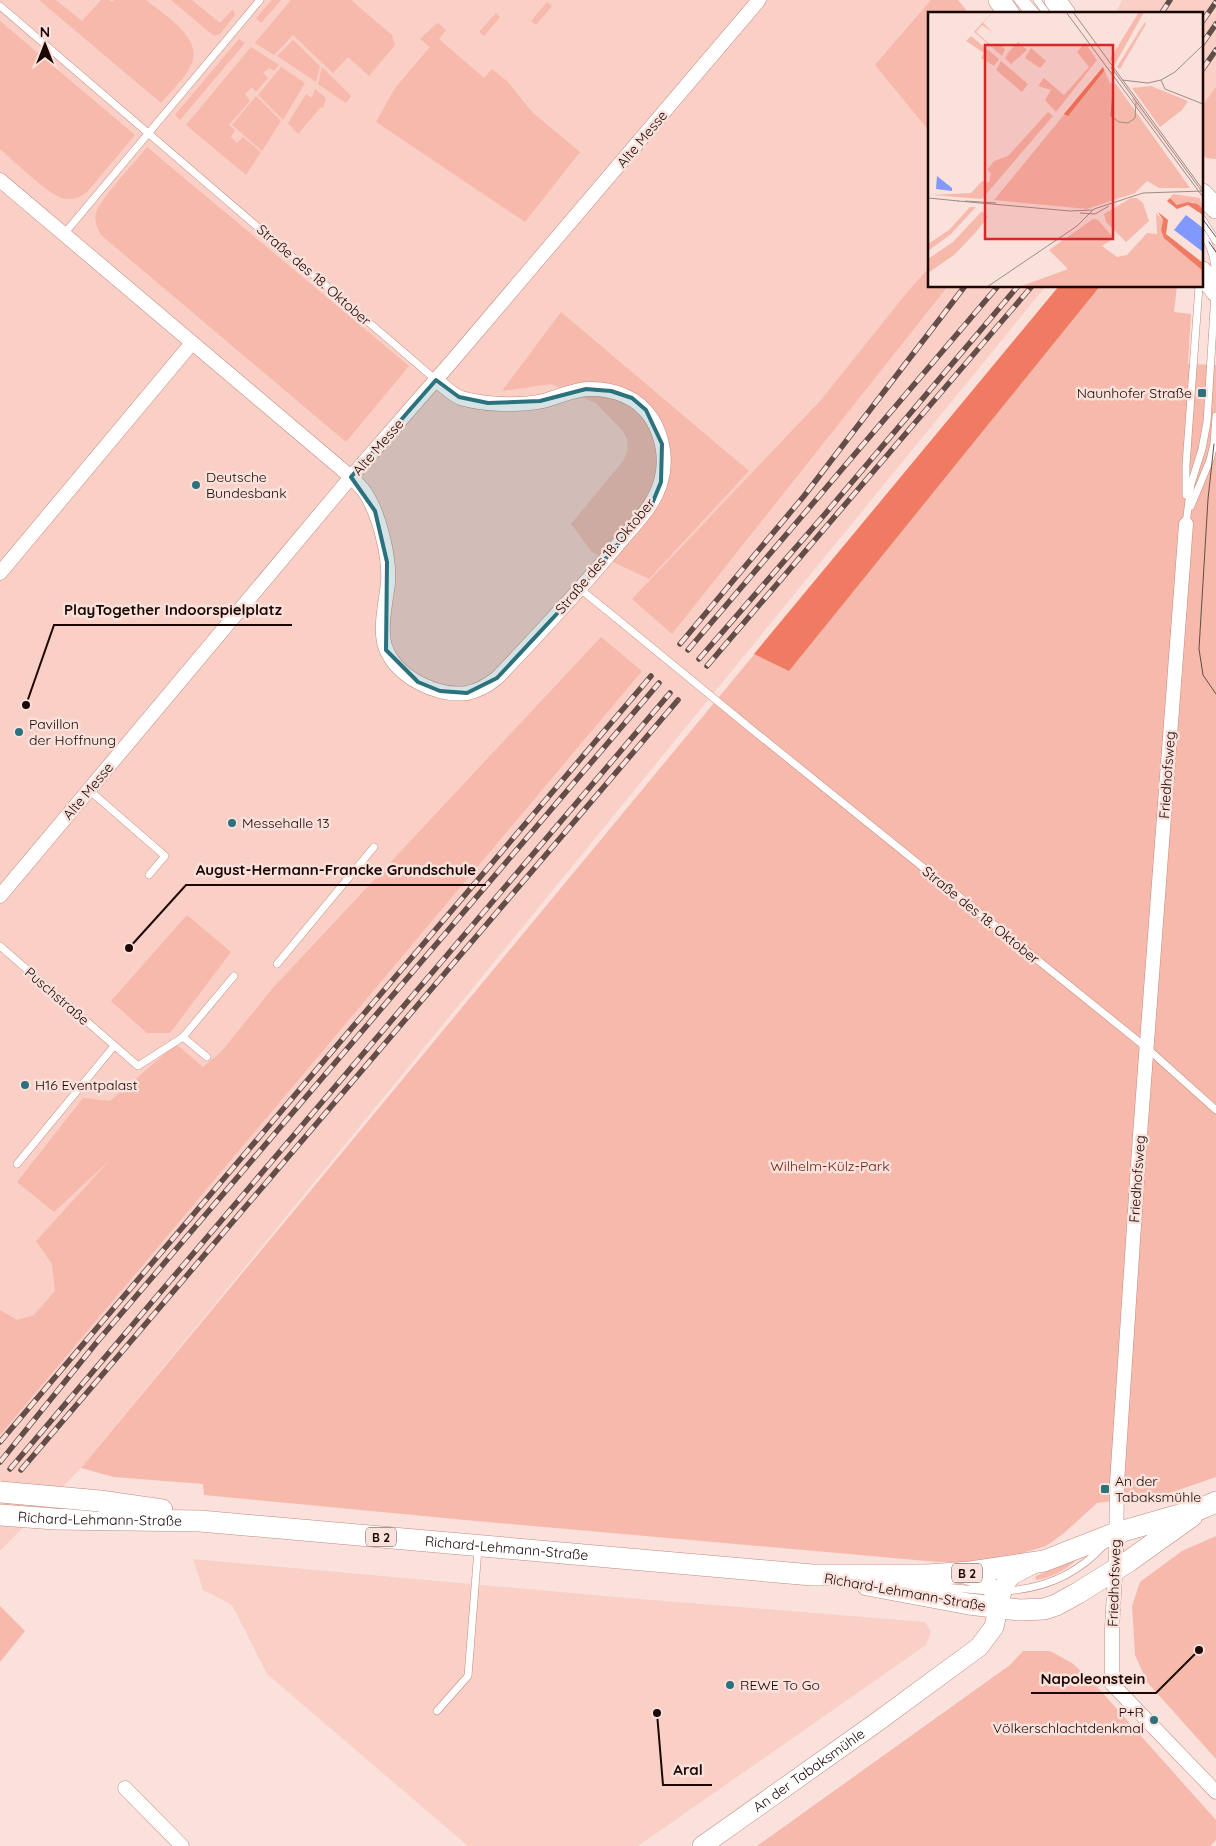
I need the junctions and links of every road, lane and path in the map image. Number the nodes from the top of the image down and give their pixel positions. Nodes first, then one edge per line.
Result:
1 (260, 0) edge
2 (759, 0) edge
3 (999, 0) edge
4 (1018, 0) edge
5 (1025, 0) edge
6 (1037, 0) edge
7 (1055, 0) edge
8 (0, 6) edge
9 (1008, 12) edge
10 (1027, 12) edge
11 (1035, 12) edge
12 (1046, 12) edge
13 (1064, 12) edge
14 (148, 133) junction
15 (0, 180) edge
16 (1204, 196) edge
17 (1216, 208) edge
18 (1204, 222) edge
19 (64, 234) junction
20 (1204, 236) edge
21 (1216, 241) edge
22 (1204, 275) edge
23 (1199, 288) edge
24 (1216, 290) edge
25 (192, 343) junction
26 (436, 380) junction
27 (1216, 416) edge
28 (351, 477) junction
29 (1186, 524) junction
30 (0, 574) edge
31 (580, 589) junction
32 (89, 790) junction
33 (374, 847) dead end
34 (149, 875) dead end
35 (0, 896) edge
36 (0, 946) edge
37 (276, 964) dead end
38 (234, 976) dead end
39 (183, 1037) junction
40 (114, 1046) junction
41 (1148, 1049) junction
42 (206, 1057) dead end
43 (1216, 1110) edge
44 (17, 1164) dead end
45 (0, 1492) edge
46 (1208, 1506) edge
47 (0, 1515) edge
48 (200, 1521) junction
49 (1116, 1533) junction
50 (478, 1546) junction
51 (1036, 1562) junction
52 (1115, 1570) junction
53 (958, 1573) junction
54 (812, 1575) junction
55 (900, 1583) dead end
56 (910, 1584) dead end
57 (998, 1597) junction
58 (437, 1711) dead end
59 (125, 1788) dead end
60 (1216, 1792) edge
61 (182, 1846) edge
62 (702, 1846) edge

1 - 14 lane
2 - 26 street, Alte Messe
3 - 9 main road
4 - 10 lane
5 - 11 lane
6 - 12 lane
7 - 13 main road
8 - 14 lane, Straße des 18. Oktober
14 - 19 lane
14 - 26 lane, Straße des 18. Oktober
15 - 19 street, Straße des 18. Oktober
16 - 17 main road
18 - 21 lane
19 - 25 street, Straße des 18. Oktober
20 - 24 lane, Friedhofsweg
22 - 24 main road
23 - 29 lane, Friedhofsweg
24 - 29 lane, Friedhofsweg
25 - 28 street, Straße des 18. Oktober
25 - 30 street
26 - 28 street, Alte Messe
26 - 31 street, Straße des 18. Oktober
27 - 29 lane, Friedhofsweg
28 - 31 street, Straße des 18. Oktober
28 - 32 street, Alte Messe
29 - 41 street, Friedhofsweg
31 - 41 lane, Straße des 18. Oktober, bridge
32 - 34 lane
32 - 35 street, Alte Messe
33 - 37 lane
36 - 40 lane, Puschstraße
38 - 39 lane
39 - 40 lane, Puschstraße
39 - 42 lane
40 - 44 lane
41 - 43 lane, Straße des 18. Oktober
41 - 49 street, Friedhofsweg
45 - 48 main road, Richard-Lehmann-Straße / B 2, bridge
46 - 49 main road, An der Tabaksmühle / B 2
46 - 52 main road, An der Tabaksmühle / B 2
47 - 48 main road, Richard-Lehmann-Straße / B 2
48 - 50 main road, Richard-Lehmann-Straße / B 2
49 - 51 main road, An der Tabaksmühle / B 2
49 - 52 street, Friedhofsweg
49 - 57 lane
50 - 54 main road, Richard-Lehmann-Straße / B 2
50 - 58 lane
51 - 53 main road, Richard-Lehmann-Straße / B 2
51 - 57 main road, An der Tabaksmühle
52 - 57 main road, Richard-Lehmann-Straße / B 2
52 - 60 street, Friedhofsweg
53 - 54 main road, Richard-Lehmann-Straße / B 2
53 - 57 main road, Richard-Lehmann-Straße
54 - 55 lane
54 - 57 main road, Richard-Lehmann-Straße / B 2
56 - 57 lane
57 - 62 main road, An der Tabaksmühle
59 - 61 street

